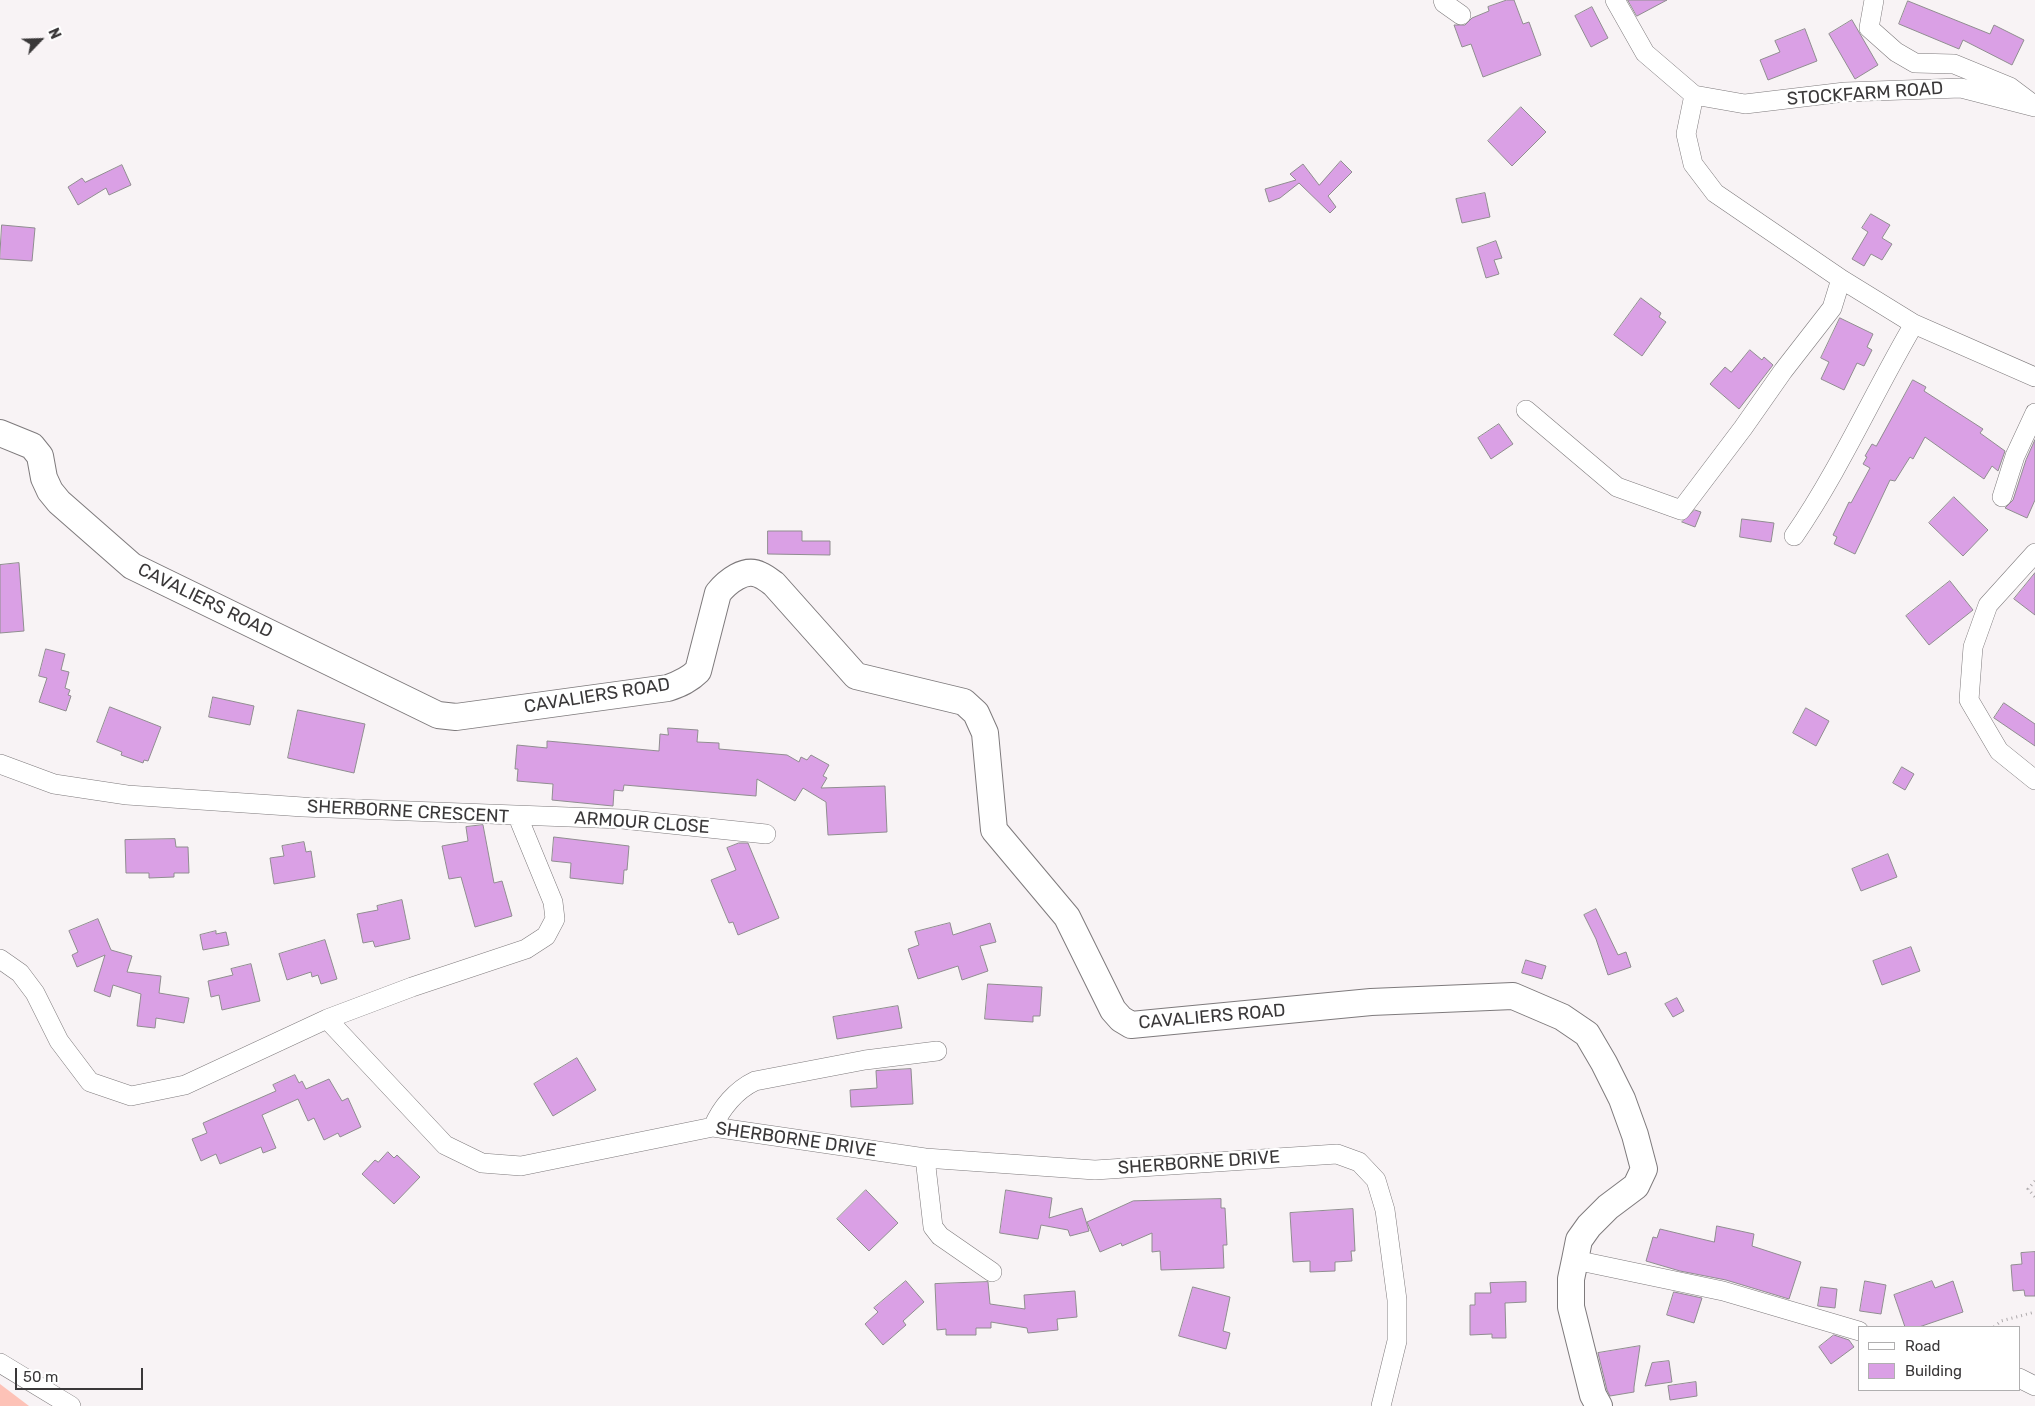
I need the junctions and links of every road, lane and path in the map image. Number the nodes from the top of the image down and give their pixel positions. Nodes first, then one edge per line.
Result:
1 (1443, 0) edge
2 (1615, 0) edge
3 (1874, 0) edge
4 (1461, 15) dead end
5 (1694, 95) junction
6 (2035, 107) edge
7 (1841, 279) junction
8 (1914, 324) junction
9 (2035, 377) edge
10 (1526, 410) dead end
11 (2035, 413) edge
12 (0, 432) edge
13 (2002, 498) dead end
14 (1794, 536) dead end
15 (2035, 553) edge
16 (0, 764) edge
17 (2035, 780) edge
18 (518, 817) junction
19 (766, 834) dead end
20 (0, 959) edge
21 (327, 1019) junction
22 (936, 1051) dead end
23 (713, 1127) junction
24 (925, 1158) junction
25 (2035, 1181) edge
26 (2035, 1197) edge
27 (1575, 1260) junction
28 (992, 1272) dead end
29 (2035, 1312) edge
30 (1995, 1326) edge
31 (1858, 1331) edge
32 (0, 1363) edge
33 (2020, 1378) edge
34 (2035, 1386) edge
35 (71, 1406) edge
36 (1381, 1406) edge
37 (1599, 1406) edge

1 - 4 street
2 - 5 street
3 - 6 street
5 - 6 street, STOCKFARM ROAD
5 - 7 street
7 - 8 street
7 - 10 street
8 - 9 street
8 - 14 street
11 - 13 street
12 - 27 main road, CAVALIERS ROAD
15 - 17 street
16 - 18 street, SHERBORNE CRESCENT
18 - 19 street, ARMOUR CLOSE
18 - 21 street, SHERBORNE CRESCENT
20 - 21 street
21 - 23 street, SHERBORNE DRIVE
22 - 23 street
23 - 24 street, SHERBORNE DRIVE
24 - 28 street
24 - 36 street, SHERBORNE DRIVE
25 - 26 path
27 - 31 street
27 - 37 main road, CAVALIERS ROAD
29 - 30 path
32 - 35 street
33 - 34 street

